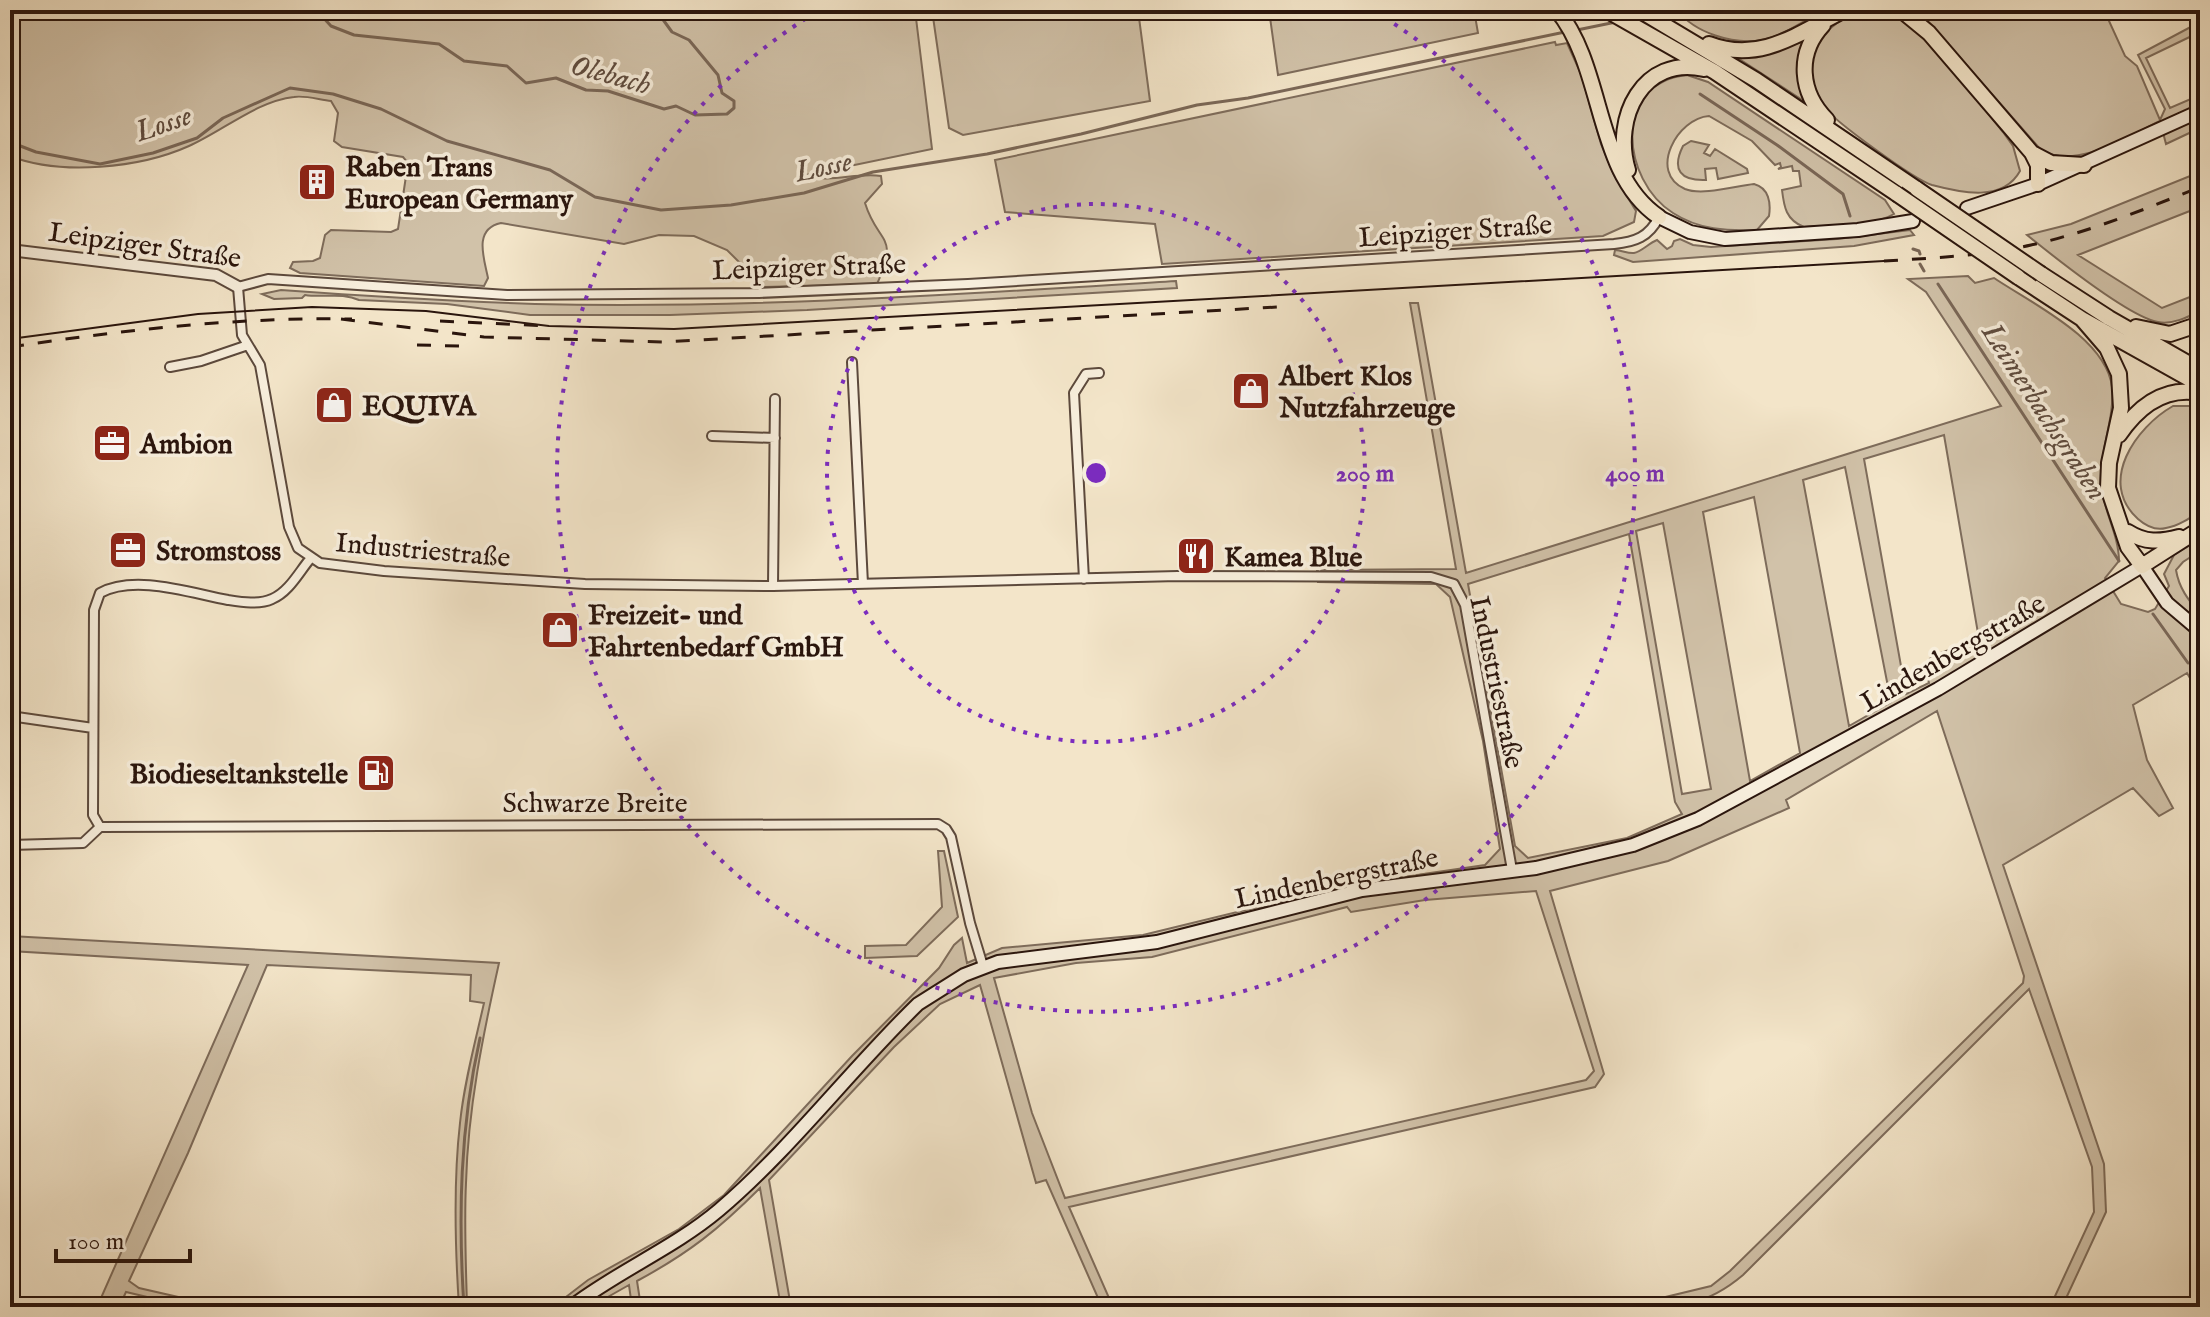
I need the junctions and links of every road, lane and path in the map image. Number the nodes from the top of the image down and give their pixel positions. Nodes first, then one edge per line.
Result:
1 (1606, 10) edge
2 (1639, 10) edge
3 (1901, 10) edge
4 (1559, 12) edge
5 (1839, 13) edge
6 (1673, 29) junction
7 (1715, 72) junction
8 (2200, 111) edge
9 (2014, 133) junction
10 (1844, 138) junction
11 (2032, 153) junction
12 (2084, 165) junction
13 (2038, 184) junction
14 (1967, 208) dead end
15 (1659, 217) junction
16 (1913, 221) dead end
17 (10, 250) edge
18 (238, 287) junction
19 (2109, 318) junction
20 (2082, 319) junction
21 (2200, 324) edge
22 (248, 345) junction
23 (852, 362) dead end
24 (170, 367) dead end
25 (2200, 370) edge
26 (1099, 373) dead end
27 (2200, 385) edge
28 (2200, 393) edge
29 (775, 399) dead end
30 (712, 436) dead end
31 (775, 438) junction
32 (2114, 442) junction
33 (2115, 511) junction
34 (2128, 532) junction
35 (2196, 532) edge
36 (310, 559) junction
37 (2142, 566) junction
38 (1084, 579) junction
39 (863, 584) junction
40 (773, 586) junction
41 (2200, 631) edge
42 (10, 716) edge
43 (93, 728) junction
44 (100, 827) junction
45 (10, 845) edge
46 (1512, 870) junction
47 (983, 966) junction
48 (571, 1307) edge

1 - 7 highway
2 - 6 highway
3 - 9 highway
4 - 15 highway
5 - 6 highway
5 - 10 highway
6 - 10 highway
7 - 15 highway
7 - 20 highway, bridge
8 - 12 main road
9 - 11 highway
9 - 13 highway
10 - 19 highway, bridge
11 - 12 highway
11 - 13 highway
12 - 13 main road
13 - 14 main road
15 - 16 main road
15 - 18 street, Leipziger Straße
17 - 18 street, Leipziger Straße
18 - 22 street, Industriestraße
19 - 21 highway
19 - 25 highway
20 - 27 highway
20 - 32 highway
22 - 24 street
22 - 36 street, Industriestraße
23 - 39 street
26 - 38 street
28 - 32 highway
29 - 31 street
30 - 31 street
31 - 40 street
32 - 33 highway
33 - 34 highway
33 - 37 highway
34 - 35 highway
34 - 37 highway
35 - 37 highway
36 - 40 street, Industriestraße
36 - 43 street
37 - 41 main road
37 - 46 main road, Lindenbergstraße
38 - 39 street, Industriestraße
38 - 46 street, Industriestraße
39 - 40 street, Industriestraße
42 - 43 street
43 - 44 street
44 - 45 street, Schwarze Breite
44 - 47 street, Schwarze Breite
46 - 47 main road, Lindenbergstraße
47 - 48 main road, Lindenbergstraße

